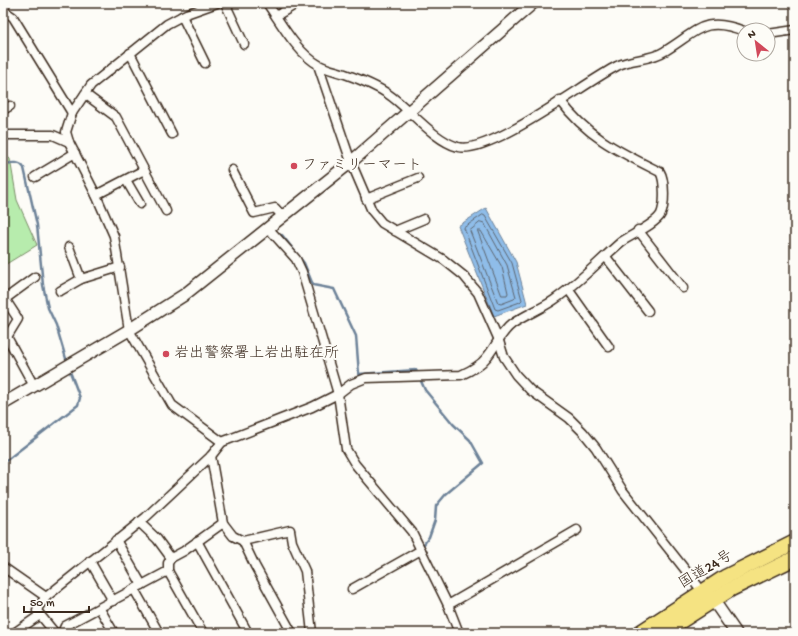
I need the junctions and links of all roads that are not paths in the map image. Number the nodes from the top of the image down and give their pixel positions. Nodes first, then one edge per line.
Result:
1 (216, 3) edge
2 (225, 3) edge
3 (267, 3) edge
4 (298, 3) edge
5 (533, 3) edge
6 (3, 10) edge
7 (182, 16) junction
8 (276, 16) junction
9 (736, 28) edge
10 (795, 30) edge
11 (776, 33) edge
12 (244, 44) dead end
13 (130, 53) junction
14 (205, 62) dead end
15 (318, 65) junction
16 (85, 94) junction
17 (560, 100) junction
18 (10, 106) dead end
19 (3, 110) edge
20 (408, 112) junction
21 (72, 113) junction
22 (172, 134) dead end
23 (3, 135) edge
24 (69, 142) junction
25 (75, 153) junction
26 (351, 162) junction
27 (144, 170) junction
28 (232, 170) dead end
29 (35, 177) dead end
30 (418, 178) dead end
31 (126, 180) junction
32 (96, 195) junction
33 (366, 199) junction
34 (140, 204) dead end
35 (166, 211) dead end
36 (283, 217) junction
37 (424, 219) dead end
38 (269, 229) junction
39 (638, 230) junction
40 (395, 231) junction
41 (68, 247) dead end
42 (606, 257) junction
43 (120, 267) junction
44 (35, 277) dead end
45 (81, 279) junction
46 (683, 288) dead end
47 (568, 289) junction
48 (60, 291) dead end
49 (648, 311) dead end
50 (130, 330) junction
51 (498, 338) junction
52 (609, 347) dead end
53 (34, 386) junction
54 (338, 394) junction
55 (3, 404) edge
56 (222, 442) junction
57 (211, 456) junction
58 (139, 522) junction
59 (223, 523) junction
60 (577, 530) dead end
61 (116, 540) junction
62 (197, 541) junction
63 (243, 541) junction
64 (795, 542) edge
65 (421, 550) junction
66 (171, 558) junction
67 (795, 558) edge
68 (90, 561) junction
69 (3, 567) edge
70 (168, 571) junction
71 (142, 585) junction
72 (134, 589) junction
73 (352, 589) dead end
74 (707, 596) junction
75 (46, 597) junction
76 (113, 601) junction
77 (448, 605) junction
78 (100, 609) junction
79 (40, 615) junction
80 (14, 633) edge
81 (55, 633) edge
82 (62, 633) edge
83 (114, 633) edge
84 (159, 633) edge
85 (204, 633) edge
86 (248, 633) edge
87 (292, 633) edge
88 (312, 633) edge
89 (459, 633) edge
90 (638, 633) edge
91 (662, 633) edge
92 (736, 633) edge

1 - 7 street
2 - 12 street
3 - 8 street
4 - 8 street
5 - 20 street
6 - 21 street
7 - 13 street
7 - 14 street
8 - 15 street
9 - 17 street
10 - 11 street
13 - 16 street
13 - 22 street
15 - 20 street
15 - 26 street
16 - 21 street
16 - 27 street
17 - 20 street
17 - 39 street
18 - 19 street
20 - 26 street
21 - 24 street
23 - 24 street
24 - 25 street
25 - 29 street
25 - 32 street
26 - 33 street
26 - 36 street
27 - 31 street
27 - 35 street
28 - 36 street
30 - 33 street
31 - 32 street
31 - 34 street
32 - 43 street
33 - 40 street
36 - 38 street
37 - 40 street
38 - 50 street
38 - 54 street
39 - 42 street
39 - 46 street
40 - 51 street
41 - 45 street
42 - 47 street
42 - 49 street
43 - 45 street
43 - 50 street
44 - 53 street
45 - 48 street
47 - 51 street
47 - 52 street
50 - 53 street
50 - 56 street
51 - 54 street
51 - 74 street
53 - 55 street
54 - 56 street
54 - 65 street
56 - 57 street
57 - 58 street
57 - 59 street
58 - 61 street
58 - 66 street
59 - 62 street
59 - 63 street
60 - 77 street
61 - 68 street
61 - 71 street
62 - 66 street
62 - 86 street
63 - 87 street
63 - 88 street
64 - 74 highway, 国道24号
65 - 73 street
65 - 77 street
66 - 70 street
67 - 74 highway, 国道24号
68 - 75 street
68 - 76 street
69 - 75 street
70 - 71 street
70 - 85 street
71 - 72 street
72 - 76 street
72 - 84 street
74 - 90 highway, 国道24号
74 - 91 highway, 国道24号
74 - 92 street
75 - 79 street
76 - 78 street
77 - 89 street
78 - 82 street
78 - 83 street
79 - 80 street
79 - 81 street

